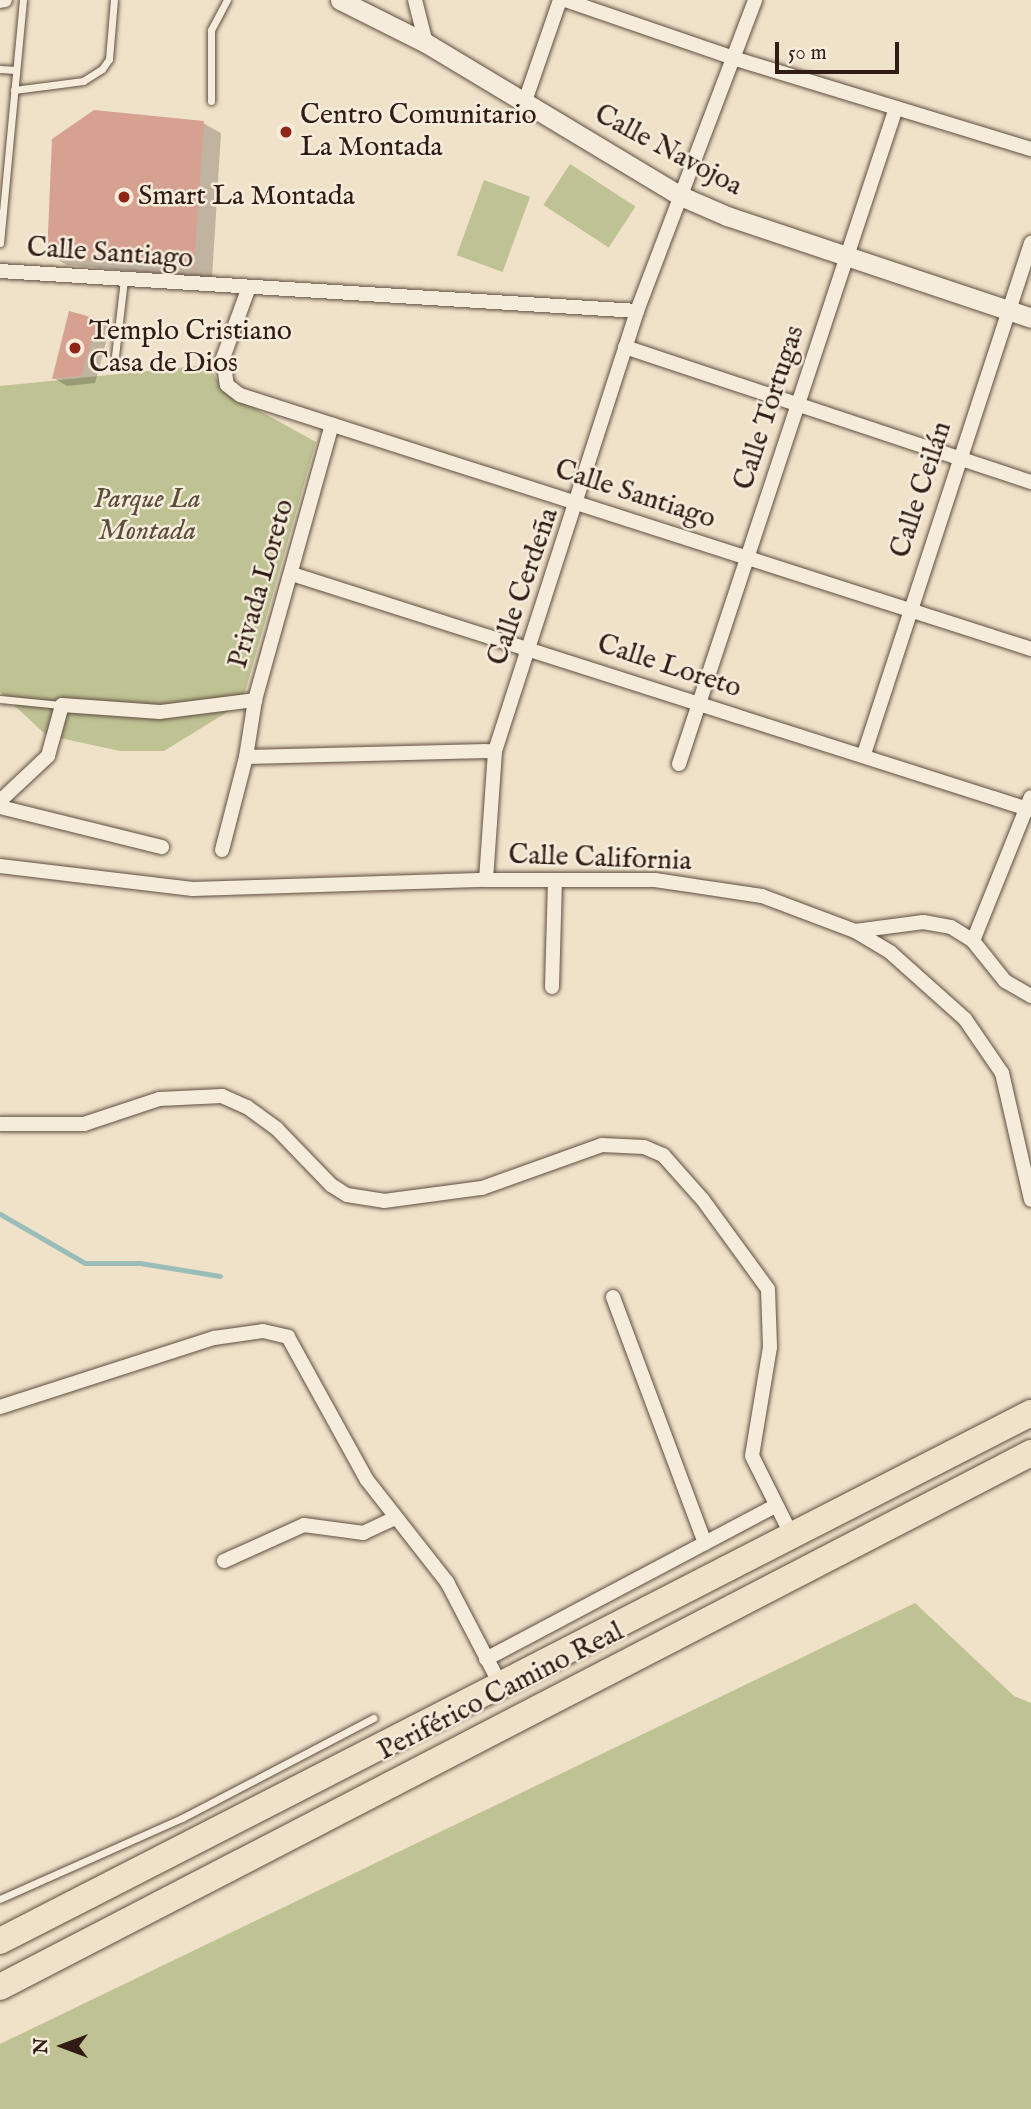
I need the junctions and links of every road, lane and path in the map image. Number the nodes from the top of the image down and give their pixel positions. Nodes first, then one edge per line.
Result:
1 (5, 0) edge
2 (23, 0) edge
3 (114, 0) edge
4 (227, 0) edge
5 (340, 0) edge
6 (415, 0) edge
7 (560, 0) edge
8 (565, 0) edge
9 (755, 0) edge
10 (0, 1) edge
11 (426, 43) junction
12 (733, 58) junction
13 (0, 69) edge
14 (16, 70) junction
15 (14, 90) junction
16 (211, 101) dead end
17 (524, 104) junction
18 (896, 108) junction
19 (1031, 149) edge
20 (681, 196) junction
21 (1, 229) edge
22 (0, 243) edge
23 (1031, 243) edge
24 (844, 257) junction
25 (0, 271) edge
26 (124, 279) junction
27 (249, 287) junction
28 (1007, 310) junction
29 (637, 312) junction
30 (1031, 318) edge
31 (625, 347) junction
32 (115, 356) dead end
33 (797, 402) junction
34 (332, 425) junction
35 (959, 456) junction
36 (1031, 482) edge
37 (579, 502) junction
38 (748, 556) junction
39 (292, 574) junction
40 (909, 608) junction
41 (528, 648) junction
42 (1031, 649) edge
43 (0, 699) edge
44 (255, 700) junction
45 (701, 702) junction
46 (62, 705) junction
47 (495, 751) junction
48 (864, 754) junction
49 (246, 757) junction
50 (679, 764) dead end
51 (0, 801) edge
52 (1030, 805) edge
53 (0, 807) edge
54 (162, 847) dead end
55 (222, 850) dead end
56 (0, 866) edge
57 (486, 880) junction
58 (555, 882) junction
59 (855, 931) junction
60 (973, 941) junction
61 (552, 987) dead end
62 (1031, 996) edge
63 (1, 1124) edge
64 (1031, 1200) edge
65 (613, 1297) dead end
66 (0, 1407) edge
67 (1031, 1413) edge
68 (1031, 1453) edge
69 (775, 1506) junction
70 (395, 1518) junction
71 (792, 1536) junction
72 (705, 1543) junction
73 (224, 1561) dead end
74 (579, 1612) junction
75 (588, 1640) junction
76 (486, 1658) junction
77 (499, 1682) junction
78 (373, 1718) dead end
79 (0, 1899) edge
80 (0, 1941) edge
81 (0, 1987) edge

1 - 10 street
2 - 14 lane
3 - 15 lane
4 - 16 lane
5 - 11 main road, Calle Navojoa
6 - 11 street
7 - 17 street
8 - 12 street
9 - 12 street, Calle Cerdeña
11 - 17 main road, Calle Navojoa
12 - 18 street
12 - 20 street, Calle Cerdeña
13 - 14 lane
14 - 15 lane
15 - 21 lane
17 - 20 main road, Calle Navojoa
18 - 19 street
18 - 24 street, Calle Tortugas
20 - 24 main road, Calle Navojoa
20 - 29 street, Calle Cerdeña
21 - 22 lane
23 - 28 street, Calle Ceilán
24 - 28 main road, Calle Navojoa
24 - 33 street, Calle Tortugas
25 - 26 street, Calle Santiago
26 - 27 street, Calle Santiago
26 - 32 lane
27 - 29 street, Calle Santiago
27 - 34 street, Calle Santiago
28 - 30 main road, Calle Navojoa
28 - 35 street, Calle Ceilán
29 - 31 street, Calle Cerdeña
31 - 33 street
31 - 37 street, Calle Cerdeña
33 - 35 street
33 - 38 street, Calle Tortugas
34 - 37 street, Calle Santiago
34 - 39 street, Privada Loreto
35 - 36 street
35 - 40 street, Calle Ceilán
37 - 38 street, Calle Santiago
37 - 41 street, Calle Cerdeña
38 - 40 street, Calle Santiago
38 - 45 street, Calle Tortugas
39 - 41 street, Calle Loreto
39 - 44 street, Privada Loreto
40 - 42 street, Calle Santiago
40 - 48 street, Calle Ceilán
41 - 45 street, Calle Loreto
41 - 47 street, Calle Cerdeña
43 - 46 lane
44 - 46 street
44 - 49 street, Privada Loreto
45 - 48 street, Calle Loreto
45 - 50 street, Calle Tortugas
46 - 51 street
47 - 49 street
47 - 57 street, Calle Cerdeña
48 - 52 street, Calle Loreto
49 - 55 street, Privada Loreto
52 - 60 street
53 - 54 street
56 - 57 street, Calle California
57 - 58 street, Calle California
58 - 59 street, Calle California
58 - 61 street
59 - 60 street
59 - 64 street, Calle California
60 - 62 street
63 - 69 street
65 - 72 street
66 - 70 street
67 - 71 highway, Periférico Camino Real
68 - 81 highway, Periférico Camino Real
69 - 71 street
69 - 72 street
70 - 73 street
70 - 76 street
71 - 75 highway, Periférico Camino Real
72 - 74 street
74 - 75 street
74 - 76 street
75 - 77 highway, Periférico Camino Real
76 - 77 street
77 - 80 highway, Periférico Camino Real
78 - 79 lane

